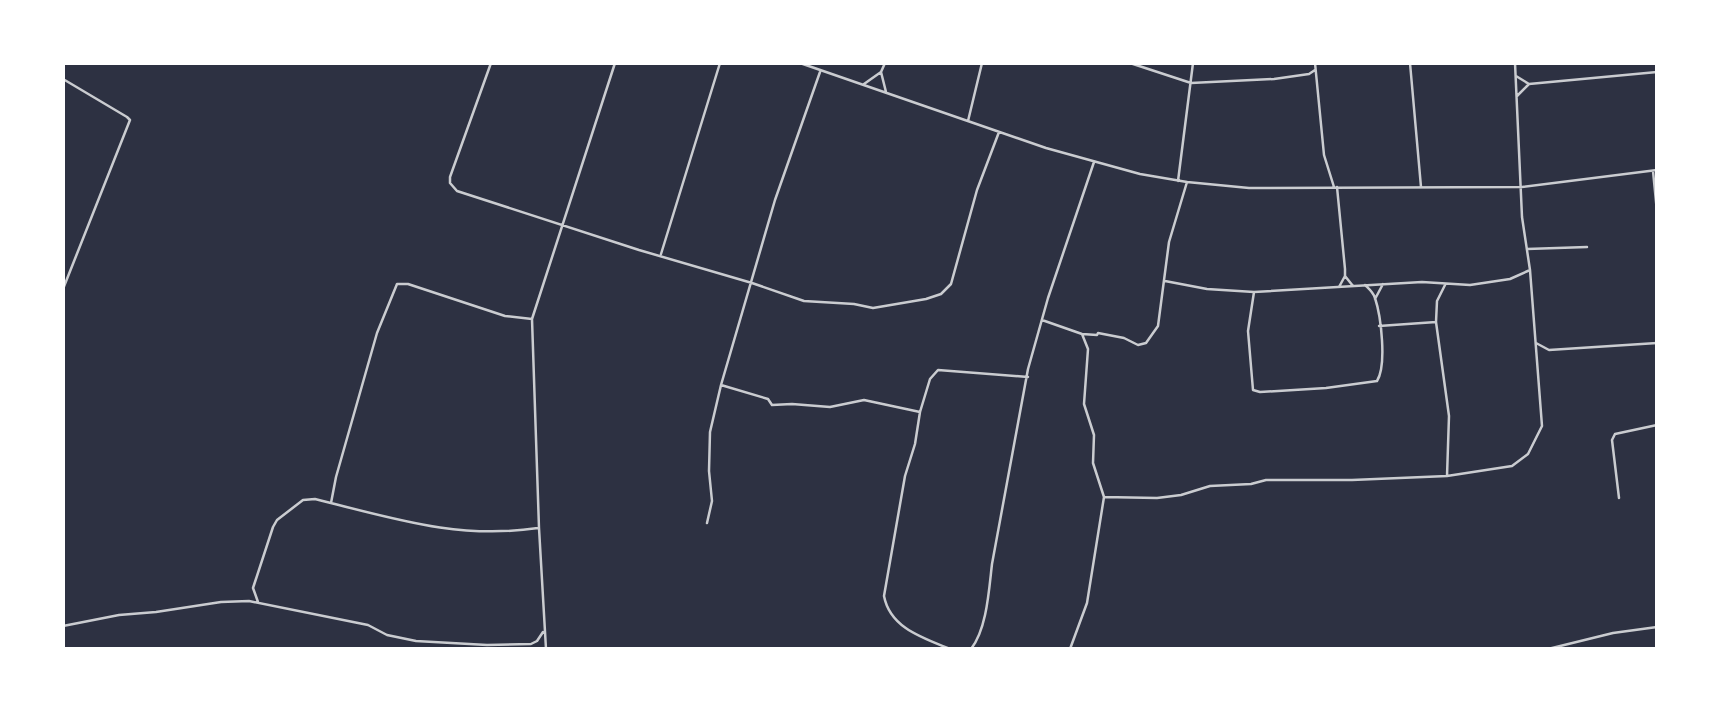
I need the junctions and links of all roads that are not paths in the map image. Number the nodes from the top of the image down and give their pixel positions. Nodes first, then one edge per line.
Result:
1 (491, 63) edge
2 (615, 63) edge
3 (720, 63) edge
4 (800, 63) edge
5 (885, 63) edge
6 (982, 63) edge
7 (1130, 63) edge
8 (1193, 63) edge
9 (1315, 63) edge
10 (1410, 63) edge
11 (1515, 63) edge
12 (1315, 70) junction
13 (820, 71) junction
14 (881, 72) junction
15 (1657, 72) edge
16 (1309, 74) junction
17 (1516, 76) junction
18 (63, 79) edge
19 (1316, 79) junction
20 (1191, 83) junction
21 (864, 84) junction
22 (1530, 84) junction
23 (886, 92) junction
24 (1517, 96) junction
25 (968, 122) junction
26 (999, 132) junction
27 (1094, 162) junction
28 (1655, 171) edge
29 (1178, 181) junction
30 (1187, 182) junction
31 (1336, 187) junction
32 (1422, 187) junction
33 (1522, 187) junction
34 (1657, 212) edge
35 (563, 226) junction
36 (1587, 247) dead end
37 (1527, 249) junction
38 (661, 256) junction
39 (1530, 270) junction
40 (1345, 276) junction
41 (1165, 281) junction
42 (752, 283) junction
43 (1383, 284) junction
44 (1365, 285) junction
45 (1445, 285) junction
46 (1353, 286) junction
47 (1339, 287) junction
48 (63, 289) edge
49 (1254, 292) junction
50 (1375, 299) junction
51 (532, 319) junction
52 (1042, 320) junction
53 (1436, 322) junction
54 (1379, 327) junction
55 (1082, 334) junction
56 (1535, 343) junction
57 (1657, 343) edge
58 (1028, 377) junction
59 (721, 385) junction
60 (920, 412) junction
61 (1657, 425) edge
62 (1447, 476) junction
63 (1104, 498) junction
64 (1619, 498) dead end
65 (331, 503) junction
66 (707, 523) dead end
67 (539, 528) junction
68 (258, 602) junction
69 (63, 626) edge
70 (1657, 627) edge
71 (544, 632) junction
72 (546, 649) edge
73 (950, 649) edge
74 (971, 649) edge
75 (1070, 649) edge
76 (1548, 649) edge

1 - 35 street
2 - 35 street
3 - 38 street
4 - 13 street
5 - 14 street
6 - 25 street
7 - 20 street
8 - 20 street
9 - 12 street
10 - 32 street
11 - 17 street
12 - 16 street
12 - 19 street
13 - 21 street
13 - 42 street
14 - 21 street
14 - 23 street
15 - 22 street
16 - 19 street
16 - 20 street
17 - 22 street
17 - 24 street
18 - 48 street
19 - 31 street
20 - 29 street
21 - 23 street
22 - 24 street
23 - 25 street
24 - 33 street
25 - 26 street
26 - 27 street
26 - 42 street
27 - 29 street
27 - 52 street
28 - 33 street
28 - 34 street
29 - 30 street
30 - 31 street
30 - 41 street
31 - 32 street
31 - 40 street
32 - 33 street
33 - 37 street
35 - 38 street
35 - 51 street
36 - 37 street
37 - 39 street
38 - 42 street
39 - 45 street
39 - 56 street
40 - 46 street
40 - 47 street
41 - 49 street
41 - 55 street
42 - 59 street
43 - 44 street
43 - 45 street
43 - 50 street
44 - 46 street
44 - 50 street
45 - 53 street
46 - 47 street
47 - 49 street
49 - 54 street
50 - 54 street
51 - 65 street
51 - 67 street
52 - 55 street
52 - 58 street
53 - 54 street
53 - 62 street
55 - 63 street
56 - 57 street
56 - 62 street
58 - 60 street
58 - 74 street
59 - 60 street
59 - 66 street
60 - 73 street
61 - 64 street
62 - 63 street
63 - 75 street
65 - 67 street
65 - 68 street
67 - 71 street
68 - 69 street
68 - 71 street
70 - 76 street
71 - 72 street

